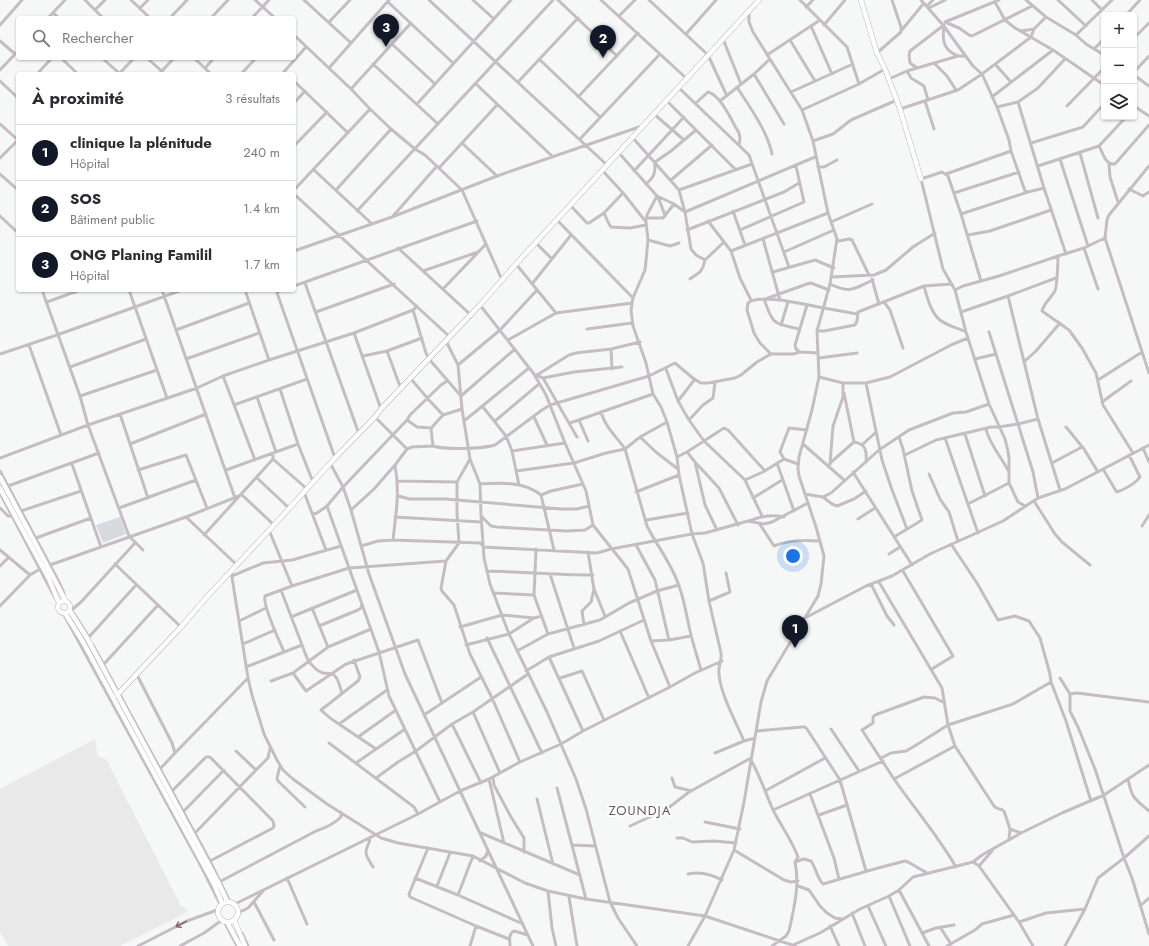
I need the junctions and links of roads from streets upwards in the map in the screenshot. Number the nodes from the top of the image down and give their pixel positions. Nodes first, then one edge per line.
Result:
1 (22, 0) edge
2 (65, 0) edge
3 (85, 0) edge
4 (105, 0) edge
5 (131, 0) edge
6 (148, 0) edge
7 (187, 0) edge
8 (228, 0) edge
9 (255, 0) edge
10 (269, 0) edge
11 (304, 0) edge
12 (343, 0) edge
13 (350, 0) edge
14 (430, 0) edge
15 (473, 0) edge
16 (511, 0) edge
17 (553, 0) edge
18 (558, 0) edge
19 (602, 0) edge
20 (636, 0) edge
21 (649, 0) edge
22 (716, 0) edge
23 (759, 0) edge
24 (800, 0) edge
25 (813, 0) edge
26 (845, 0) edge
27 (861, 0) edge
28 (892, 0) edge
29 (921, 0) edge
30 (933, 0) edge
31 (945, 0) edge
32 (999, 0) edge
33 (1026, 0) edge
34 (1058, 0) edge
35 (1092, 0) edge
36 (1112, 0) edge
37 (1140, 0) edge
38 (389, 1) edge
39 (995, 2) junction
40 (347, 4) junction
41 (927, 6) junction
42 (1032, 6) junction
43 (263, 7) junction
44 (806, 7) junction
45 (140, 8) junction
46 (95, 10) junction
47 (1102, 10) junction
48 (749, 11) junction
49 (1129, 12) edge
50 (53, 13) junction
51 (50, 16) edge
52 (57, 16) edge
53 (101, 16) edge
54 (148, 16) edge
55 (172, 16) edge
56 (213, 16) edge
57 (254, 16) edge
58 (273, 16) edge
59 (619, 16) junction
60 (1046, 17) junction
61 (578, 18) junction
62 (494, 19) junction
63 (820, 20) junction
64 (1005, 20) junction
65 (329, 22) junction
66 (1149, 23) edge
67 (411, 24) junction
68 (824, 24) junction
69 (944, 24) junction
70 (0, 25) edge
71 (811, 26) junction
72 (1086, 26) junction
73 (1034, 29) junction
74 (1021, 31) junction
75 (901, 32) junction
76 (638, 34) junction
77 (686, 34) junction
78 (1076, 35) junction
79 (1137, 35) edge
80 (296, 37) edge
81 (1031, 37) junction
82 (723, 39) junction
83 (790, 40) junction
84 (0, 41) edge
85 (474, 42) junction
86 (1101, 42) edge
87 (351, 43) junction
88 (392, 44) junction
89 (306, 46) junction
90 (1094, 49) junction
91 (1053, 50) junction
92 (877, 53) junction
93 (1101, 53) edge
94 (15, 54) joint
95 (660, 54) junction
96 (767, 54) junction
97 (708, 55) junction
98 (617, 56) junction
99 (958, 56) junction
100 (966, 56) junction
101 (1149, 56) edge
102 (296, 58) edge
103 (539, 59) junction
104 (770, 59) junction
105 (1065, 59) junction
106 (50, 60) edge
107 (63, 60) edge
108 (104, 60) edge
109 (132, 60) edge
110 (149, 60) edge
111 (172, 60) edge
112 (196, 60) edge
113 (212, 60) edge
114 (254, 60) edge
115 (295, 60) edge
116 (496, 62) junction
117 (453, 63) junction
118 (373, 64) junction
119 (853, 64) junction
120 (935, 64) junction
121 (995, 64) junction
122 (205, 68) junction
123 (329, 68) junction
124 (917, 68) junction
125 (885, 69) junction
126 (1137, 69) edge
127 (0, 70) edge
128 (907, 71) junction
129 (1101, 71) edge
130 (39, 72) edge
131 (76, 72) edge
132 (117, 72) edge
133 (121, 72) edge
134 (161, 72) edge
135 (163, 72) edge
136 (209, 72) edge
137 (243, 72) edge
138 (285, 72) edge
139 (754, 74) junction
140 (832, 74) junction
141 (982, 74) junction
142 (1137, 77) edge
143 (686, 78) junction
144 (1094, 78) junction
145 (889, 79) junction
146 (0, 81) edge
147 (518, 82) junction
148 (816, 82) junction
149 (1011, 82) junction
150 (296, 83) edge
151 (435, 84) junction
152 (476, 84) junction
153 (741, 84) junction
154 (859, 84) junction
155 (1103, 84) edge
156 (1149, 86) edge
157 (678, 87) junction
158 (737, 88) junction
159 (351, 89) junction
160 (956, 90) junction
161 (305, 91) junction
162 (791, 92) junction
163 (16, 95) edge
164 (727, 96) junction
165 (578, 97) junction
166 (992, 97) junction
167 (666, 100) junction
168 (897, 100) junction
169 (926, 100) junction
170 (296, 101) edge
171 (720, 101) junction
172 (1018, 102) junction
173 (696, 103) junction
174 (417, 104) junction
175 (498, 105) junction
176 (1067, 106) dead end
177 (997, 107) junction
178 (1101, 107) edge
179 (370, 109) junction
180 (900, 109) junction
181 (1137, 109) edge
182 (802, 110) junction
183 (327, 112) junction
184 (654, 114) junction
185 (1149, 116) edge
186 (600, 117) junction
187 (684, 117) junction
188 (1123, 120) edge
189 (0, 124) edge
190 (438, 124) junction
191 (784, 124) dead end
192 (1149, 125) edge
193 (642, 126) junction
194 (392, 129) junction
195 (934, 129) dead end
196 (672, 130) junction
197 (696, 130) junction
198 (348, 133) junction
199 (632, 137) junction
200 (16, 138) edge
201 (580, 139) junction
202 (684, 140) junction
203 (813, 141) junction
204 (16, 142) edge
205 (1031, 143) junction
206 (296, 144) edge
207 (462, 144) junction
208 (587, 145) junction
209 (712, 145) junction
210 (739, 145) junction
211 (1099, 146) junction
212 (415, 149) junction
213 (1011, 151) junction
214 (619, 153) junction
215 (1080, 153) junction
216 (772, 154) dead end
217 (648, 155) junction
218 (554, 157) junction
219 (816, 157) junction
220 (0, 158) edge
221 (1060, 159) junction
222 (837, 160) dead end
223 (655, 162) junction
224 (752, 164) junction
225 (1109, 164) junction
226 (608, 165) junction
227 (796, 166) junction
228 (1038, 166) junction
229 (1149, 166) edge
230 (438, 167) junction
231 (818, 167) junction
232 (735, 169) junction
233 (314, 170) junction
234 (602, 170) junction
235 (634, 171) junction
236 (1019, 172) junction
237 (0, 174) edge
238 (946, 174) junction
239 (497, 176) junction
240 (921, 179) junction
241 (671, 180) junction
242 (758, 181) junction
243 (799, 183) junction
244 (646, 184) junction
245 (14, 186) edge
246 (296, 188) edge
247 (1044, 188) junction
248 (1129, 189) junction
249 (336, 190) junction
250 (462, 190) junction
251 (679, 190) junction
252 (1028, 192) junction
253 (1149, 192) edge
254 (622, 193) junction
255 (954, 193) junction
256 (296, 196) edge
257 (658, 196) junction
258 (765, 200) junction
259 (1118, 202) junction
260 (674, 204) junction
261 (872, 204) dead end
262 (570, 205) junction
263 (358, 210) junction
264 (1051, 210) junction
265 (734, 211) junction
266 (685, 212) junction
267 (604, 213) junction
268 (828, 213) junction
269 (961, 214) junction
270 (665, 215) junction
271 (0, 216) edge
272 (771, 216) junction
273 (392, 217) junction
274 (1098, 218) dead end
275 (557, 220) junction
276 (477, 221) junction
277 (708, 221) junction
278 (646, 222) junction
279 (831, 222) junction
280 (371, 224) junction
281 (687, 230) junction
282 (740, 230) junction
283 (834, 230) junction
284 (16, 231) edge
285 (777, 233) junction
286 (935, 233) junction
287 (339, 235) junction
288 (571, 235) junction
289 (968, 235) junction
290 (1105, 238) junction
291 (763, 239) junction
292 (837, 239) junction
293 (648, 240) junction
294 (724, 242) junction
295 (536, 243) junction
296 (679, 243) dead end
297 (486, 244) junction
298 (745, 246) junction
299 (1088, 246) junction
300 (398, 248) junction
301 (1084, 248) junction
302 (296, 250) edge
303 (731, 251) junction
304 (479, 252) junction
305 (784, 252) junction
306 (1066, 254) junction
307 (1058, 256) junction
308 (552, 259) junction
309 (367, 260) junction
310 (705, 260) junction
311 (516, 264) junction
312 (789, 267) junction
313 (834, 268) junction
314 (423, 271) junction
315 (773, 272) junction
316 (870, 275) junction
317 (831, 278) junction
318 (1056, 278) junction
319 (690, 279) dead end
320 (502, 280) junction
321 (872, 280) junction
322 (981, 281) junction
323 (305, 283) junction
324 (394, 284) junction
325 (532, 284) junction
326 (830, 284) junction
327 (952, 284) junction
328 (296, 285) edge
329 (924, 286) junction
330 (443, 289) junction
331 (1098, 289) dead end
332 (537, 290) junction
333 (829, 290) junction
334 (955, 290) junction
335 (43, 292) edge
336 (74, 292) edge
337 (130, 292) edge
338 (163, 292) edge
339 (176, 292) edge
340 (246, 292) edge
341 (276, 292) edge
342 (779, 293) junction
343 (164, 296) junction
344 (1008, 296) junction
345 (633, 298) junction
346 (766, 299) junction
347 (751, 300) junction
348 (780, 300) junction
349 (46, 302) junction
350 (788, 302) junction
351 (884, 302) junction
352 (249, 303) junction
353 (632, 303) junction
354 (879, 304) junction
355 (480, 305) junction
356 (807, 305) junction
357 (417, 306) junction
358 (135, 307) junction
359 (824, 308) junction
360 (413, 310) junction
361 (316, 312) junction
362 (961, 312) junction
363 (556, 313) junction
364 (857, 314) junction
365 (471, 315) junction
366 (1060, 323) junction
367 (632, 324) junction
368 (781, 325) junction
369 (588, 329) dead end
370 (176, 330) junction
371 (500, 330) junction
372 (799, 330) junction
373 (817, 331) junction
374 (966, 332) junction
375 (989, 332) dead end
376 (259, 333) junction
377 (354, 333) junction
378 (57, 335) junction
379 (450, 337) junction
380 (422, 338) junction
381 (968, 338) junction
382 (146, 339) junction
383 (508, 340) junction
384 (446, 341) junction
385 (326, 342) junction
386 (640, 342) junction
387 (29, 344) junction
388 (903, 348) dead end
389 (515, 349) junction
390 (611, 349) junction
391 (387, 351) junction
392 (297, 352) junction
393 (800, 352) junction
394 (1142, 352) junction
395 (818, 353) junction
396 (857, 353) dead end
397 (0, 354) edge
398 (771, 354) junction
399 (996, 354) junction
400 (363, 356) junction
401 (819, 358) junction
402 (186, 359) junction
403 (429, 359) junction
404 (975, 359) junction
405 (269, 360) junction
406 (1025, 361) junction
407 (458, 365) junction
408 (70, 367) junction
409 (622, 367) dead end
410 (529, 368) junction
411 (612, 369) junction
412 (666, 369) junction
413 (157, 370) junction
414 (1149, 373) edge
415 (535, 375) junction
416 (223, 376) junction
417 (649, 376) junction
418 (819, 377) junction
419 (543, 378) junction
420 (307, 379) junction
421 (411, 379) junction
422 (695, 379) junction
423 (1098, 380) junction
424 (447, 381) junction
425 (1131, 381) dead end
426 (715, 383) junction
427 (843, 383) junction
428 (866, 383) junction
429 (539, 384) junction
430 (197, 388) junction
431 (400, 388) junction
432 (280, 389) junction
433 (844, 390) junction
434 (653, 394) junction
435 (80, 396) junction
436 (461, 396) junction
437 (257, 397) junction
438 (167, 398) junction
439 (427, 398) junction
440 (678, 401) junction
441 (1102, 402) junction
442 (557, 403) junction
443 (988, 404) junction
444 (234, 405) junction
445 (550, 405) junction
446 (483, 407) junction
447 (381, 409) junction
448 (462, 409) junction
449 (601, 412) junction
450 (120, 414) junction
451 (206, 414) junction
452 (444, 414) junction
453 (375, 417) junction
454 (534, 417) junction
455 (1038, 419) junction
456 (407, 420) junction
457 (579, 420) junction
458 (689, 420) junction
459 (464, 421) junction
460 (495, 421) junction
461 (668, 422) junction
462 (570, 423) junction
463 (1018, 424) junction
464 (88, 425) junction
465 (999, 427) junction
466 (1066, 427) dead end
467 (432, 428) junction
468 (986, 429) junction
469 (807, 430) junction
470 (876, 433) junction
471 (359, 434) junction
472 (965, 434) junction
473 (61, 435) junction
474 (393, 435) junction
475 (506, 436) junction
476 (577, 437) dead end
477 (640, 437) junction
478 (899, 437) junction
479 (945, 438) junction
480 (588, 441) dead end
481 (704, 441) junction
482 (854, 442) junction
483 (565, 443) junction
484 (130, 444) junction
485 (298, 444) junction
486 (803, 444) junction
487 (862, 444) junction
488 (547, 445) junction
489 (1149, 445) edge
490 (433, 446) junction
491 (1082, 446) junction
492 (469, 448) junction
493 (1143, 448) junction
494 (407, 449) junction
495 (625, 449) junction
496 (879, 450) junction
497 (512, 451) junction
498 (688, 452) junction
499 (99, 453) junction
500 (274, 453) junction
501 (1133, 453) junction
502 (905, 455) junction
503 (1129, 455) junction
504 (0, 458) edge
505 (335, 458) junction
506 (677, 458) junction
507 (273, 459) junction
508 (470, 459) junction
509 (784, 459) junction
510 (255, 460) junction
511 (695, 462) junction
512 (866, 462) junction
513 (1052, 462) junction
514 (1149, 462) edge
515 (330, 463) junction
516 (574, 463) junction
517 (777, 463) junction
518 (72, 464) junction
519 (798, 464) junction
520 (395, 465) junction
521 (829, 465) junction
522 (678, 469) junction
523 (1103, 469) junction
524 (138, 470) junction
525 (226, 470) junction
526 (0, 471) edge
527 (516, 471) junction
528 (765, 471) junction
529 (853, 472) junction
530 (1009, 472) junction
531 (1098, 472) junction
532 (929, 474) dead end
533 (679, 475) junction
534 (0, 477) edge
535 (257, 478) junction
536 (196, 480) junction
537 (745, 480) junction
538 (782, 480) junction
539 (844, 480) junction
540 (398, 481) junction
541 (313, 482) junction
542 (457, 482) junction
543 (1009, 483) junction
544 (480, 484) junction
545 (582, 484) junction
546 (519, 485) junction
547 (8, 486) junction
548 (343, 487) junction
549 (0, 488) edge
550 (306, 490) junction
551 (1060, 490) junction
552 (81, 491) junction
553 (866, 491) junction
554 (636, 492) junction
555 (0, 493) edge
556 (805, 494) junction
557 (541, 495) junction
558 (238, 496) junction
559 (398, 496) junction
560 (985, 496) junction
561 (824, 497) junction
562 (148, 498) junction
563 (753, 498) junction
564 (1038, 498) junction
565 (458, 500) junction
566 (1034, 501) junction
567 (480, 502) junction
568 (1018, 502) junction
569 (808, 503) junction
570 (968, 504) junction
571 (327, 506) junction
572 (588, 506) junction
573 (1025, 506) junction
574 (544, 507) junction
575 (0, 508) edge
576 (120, 508) junction
577 (207, 508) junction
578 (290, 508) junction
579 (875, 508) junction
580 (351, 510) junction
581 (21, 511) junction
582 (794, 511) junction
583 (1016, 512) junction
584 (688, 513) junction
585 (313, 514) junction
586 (481, 515) junction
587 (1149, 515) edge
588 (12, 516) junction
589 (762, 516) junction
590 (186, 517) junction
591 (395, 517) junction
592 (784, 517) junction
593 (91, 518) junction
594 (858, 519) dead end
595 (646, 520) junction
596 (458, 521) junction
597 (748, 521) junction
598 (481, 522) junction
599 (759, 523) junction
600 (274, 525) junction
601 (593, 525) junction
602 (738, 525) junction
603 (1142, 526) dead end
604 (907, 529) junction
605 (269, 530) junction
606 (549, 530) junction
607 (717, 530) junction
608 (978, 533) junction
609 (692, 534) junction
610 (204, 535) junction
611 (129, 536) junction
612 (894, 537) junction
613 (36, 538) junction
614 (393, 540) junction
615 (656, 540) junction
616 (820, 541) junction
617 (958, 541) junction
618 (135, 543) junction
619 (459, 543) junction
620 (951, 544) junction
621 (636, 545) junction
622 (341, 546) junction
623 (361, 546) junction
624 (101, 547) junction
625 (484, 547) junction
626 (900, 547) junction
627 (536, 549) junction
628 (611, 549) junction
629 (0, 550) edge
630 (143, 550) dead end
631 (326, 550) junction
632 (554, 550) junction
633 (588, 552) junction
634 (889, 554) dead end
635 (8, 558) junction
636 (365, 559) junction
637 (446, 561) junction
638 (282, 562) junction
639 (115, 564) junction
640 (50, 565) junction
641 (237, 565) junction
642 (912, 565) junction
643 (1090, 565) dead end
644 (0, 566) edge
645 (359, 566) junction
646 (367, 566) junction
647 (349, 568) junction
648 (40, 569) junction
649 (487, 571) junction
650 (903, 571) dead end
651 (535, 572) junction
652 (232, 573) junction
653 (726, 573) dead end
654 (550, 574) junction
655 (30, 575) junction
656 (593, 575) junction
657 (879, 582) junction
658 (871, 584) junction
659 (136, 585) junction
660 (679, 585) junction
661 (292, 586) junction
662 (594, 589) junction
663 (281, 590) junction
664 (357, 590) junction
665 (657, 591) junction
666 (493, 593) junction
667 (534, 595) junction
668 (638, 599) junction
669 (65, 601) junction
670 (709, 601) junction
671 (59, 603) junction
672 (362, 604) junction
673 (158, 605) junction
674 (0, 606) edge
675 (266, 608) junction
676 (312, 608) junction
677 (67, 611) junction
678 (502, 615) junction
679 (542, 616) junction
680 (605, 616) junction
681 (291, 617) junction
682 (534, 618) junction
683 (644, 620) junction
684 (802, 620) junction
685 (239, 621) junction
686 (584, 625) junction
687 (894, 625) dead end
688 (319, 626) junction
689 (181, 627) junction
690 (460, 627) junction
691 (371, 629) junction
692 (568, 629) junction
693 (275, 630) junction
694 (620, 631) junction
695 (509, 634) junction
696 (548, 634) junction
697 (691, 636) junction
698 (89, 637) junction
699 (488, 638) junction
700 (669, 640) junction
701 (651, 641) junction
702 (242, 644) junction
703 (302, 645) junction
704 (466, 645) junction
705 (328, 647) junction
706 (396, 648) junction
707 (574, 648) junction
708 (517, 651) junction
709 (284, 652) junction
710 (379, 652) junction
711 (549, 657) junction
712 (354, 660) junction
713 (722, 660) junction
714 (309, 661) junction
715 (104, 664) junction
716 (246, 667) junction
717 (932, 669) junction
718 (701, 670) junction
719 (527, 672) junction
720 (293, 673) junction
721 (331, 673) junction
722 (137, 675) junction
723 (248, 678) junction
724 (481, 678) junction
725 (560, 678) junction
726 (1060, 678) dead end
727 (271, 681) dead end
728 (1052, 682) junction
729 (510, 685) junction
730 (670, 687) junction
731 (387, 690) junction
732 (342, 693) junction
733 (118, 694) junction
734 (1070, 694) junction
735 (492, 698) junction
736 (649, 698) junction
737 (944, 702) junction
738 (1149, 702) edge
739 (442, 703) junction
740 (396, 710) junction
741 (473, 712) junction
742 (424, 715) junction
743 (604, 720) junction
744 (339, 724) junction
745 (452, 724) junction
746 (948, 725) junction
747 (405, 729) junction
748 (831, 729) dead end
749 (583, 731) junction
750 (757, 731) junction
751 (358, 737) junction
752 (434, 737) junction
753 (755, 738) junction
754 (744, 741) junction
755 (329, 743) dead end
756 (561, 744) junction
757 (270, 746) junction
758 (955, 746) junction
759 (376, 750) junction
760 (236, 751) dead end
761 (416, 751) junction
762 (175, 753) junction
763 (542, 753) junction
764 (715, 753) dead end
765 (825, 758) junction
766 (751, 759) junction
767 (882, 759) junction
768 (520, 762) junction
769 (356, 763) junction
770 (1149, 765) edge
771 (280, 766) junction
772 (160, 769) junction
773 (224, 770) junction
774 (256, 770) junction
775 (859, 771) junction
776 (500, 773) junction
777 (493, 777) junction
778 (376, 778) junction
779 (672, 778) dead end
780 (488, 779) junction
781 (894, 779) junction
782 (1128, 779) junction
783 (840, 780) junction
784 (481, 783) junction
785 (240, 788) junction
786 (557, 788) dead end
787 (172, 791) junction
788 (460, 791) junction
789 (692, 791) junction
790 (765, 791) junction
791 (810, 794) junction
792 (1104, 795) junction
793 (537, 799) dead end
794 (1091, 801) junction
795 (440, 802) junction
796 (847, 805) junction
797 (304, 807) dead end
798 (774, 810) junction
799 (1149, 811) edge
800 (183, 812) junction
801 (341, 812) junction
802 (418, 814) junction
803 (819, 816) junction
804 (705, 822) dead end
805 (630, 826) dead end
806 (740, 828) junction
807 (1010, 829) junction
808 (195, 833) junction
809 (481, 833) junction
810 (1022, 834) junction
811 (375, 835) junction
812 (1149, 836) edge
813 (370, 837) junction
814 (491, 838) junction
815 (678, 838) dead end
816 (1009, 840) junction
817 (504, 842) junction
818 (736, 843) junction
819 (486, 845) junction
820 (572, 845) junction
821 (595, 846) junction
822 (428, 848) junction
823 (995, 848) junction
824 (488, 849) junction
825 (734, 850) junction
826 (524, 852) junction
827 (450, 853) junction
828 (472, 856) junction
829 (1124, 858) junction
830 (210, 861) junction
831 (480, 861) junction
832 (795, 862) junction
833 (973, 862) junction
834 (553, 864) junction
835 (956, 866) junction
836 (979, 866) junction
837 (373, 867) dead end
838 (498, 870) junction
839 (866, 872) junction
840 (688, 874) dead end
841 (928, 874) junction
842 (580, 875) junction
843 (287, 878) junction
844 (415, 878) junction
845 (839, 879) junction
846 (722, 880) junction
847 (221, 881) junction
848 (798, 881) junction
849 (437, 886) junction
850 (798, 886) junction
851 (264, 889) junction
852 (899, 890) junction
853 (548, 891) junction
854 (458, 895) junction
855 (889, 896) junction
856 (569, 897) junction
857 (1149, 898) edge
858 (586, 900) junction
859 (229, 901) junction
860 (254, 902) junction
861 (610, 902) junction
862 (221, 904) junction
863 (235, 904) junction
864 (868, 906) junction
865 (1140, 906) junction
866 (1085, 909) junction
867 (217, 910) junction
868 (238, 913) junction
869 (852, 913) junction
870 (1014, 915) junction
871 (705, 916) junction
872 (234, 919) junction
873 (842, 919) junction
874 (224, 921) junction
875 (1019, 922) junction
876 (307, 924) dead end
877 (523, 924) junction
878 (954, 924) dead end
879 (476, 926) junction
880 (830, 926) junction
881 (940, 927) junction
882 (922, 933) junction
883 (1149, 934) edge
884 (528, 935) junction
885 (509, 939) junction
886 (274, 940) dead end
887 (780, 940) junction
888 (949, 945) edge
889 (138, 946) edge
890 (180, 946) edge
891 (239, 946) edge
892 (247, 946) edge
893 (470, 946) edge
894 (510, 946) edge
895 (533, 946) edge
896 (556, 946) edge
897 (577, 946) edge
898 (637, 946) edge
899 (688, 946) edge
900 (772, 946) edge
901 (794, 946) edge
902 (839, 946) edge
903 (866, 946) edge
904 (886, 946) edge
905 (910, 946) edge
906 (929, 946) edge
907 (1033, 946) edge
908 (1065, 946) edge

1 - 70 street
2 - 50 street
3 - 46 street
4 - 46 street
5 - 45 street
6 - 45 street
7 - 55 street
8 - 56 street
9 - 43 street
10 - 43 street
11 - 65 street
12 - 40 street
13 - 40 street
14 - 85 street
15 - 62 street
16 - 62 street
17 - 116 street
18 - 61 street
19 - 59 street
20 - 59 street
21 - 77 street
22 - 77 street
23 - 48 street
24 - 44 street
25 - 44 street
26 - 68 street
27 - 92 street
28 - 75 street
29 - 41 street
30 - 41 street
31 - 41 street
32 - 39 street
33 - 42 street
34 - 72 street
35 - 47 street
36 - 47 street
37 - 49 street
38 - 67 street
38 - 87 street
39 - 64 street
39 - 69 street
40 - 65 street
41 - 69 street
41 - 75 street
42 - 60 street
42 - 64 street
43 - 57 street
43 - 58 street
44 - 63 street
45 - 54 street
46 - 53 street
47 - 72 street
48 - 82 street
48 - 96 street
50 - 51 street
50 - 52 street
59 - 76 street
60 - 73 street
60 - 78 street
61 - 98 street
61 - 103 street
62 - 85 street
63 - 68 street
63 - 71 street
64 - 69 street
64 - 74 street
65 - 87 street
66 - 79 street
67 - 88 street
67 - 117 street
68 - 119 street
69 - 99 street
69 - 100 street
69 - 124 street
71 - 83 street
71 - 140 street
72 - 78 street
73 - 74 street
73 - 81 street
74 - 81 street
75 - 92 street
76 - 95 street
76 - 98 street
77 - 97 street
78 - 90 street
80 - 89 street
81 - 91 street
81 - 121 street
82 - 97 street
82 - 153 street
83 - 96 street
83 - 148 street
84 - 94 street
85 - 116 street
85 - 117 street
86 - 90 street
87 - 123 street
88 - 118 street
88 - 151 street
89 - 102 street
89 - 123 street
90 - 93 street
91 - 105 street
91 - 149 street
92 - 125 street
94 - 127 street
95 - 143 street
95 - 186 street
96 - 104 street
97 - 143 street
97 - 164 street
98 - 165 street
99 - 100 street
99 - 120 street
100 - 141 street
101 - 126 street
103 - 147 street
103 - 165 street
104 - 139 street
104 - 162 street
105 - 144 street
105 - 172 street
106 - 130 street
107 - 131 street
108 - 132 street
109 - 133 street
110 - 134 street
111 - 135 street
112 - 122 street
113 - 122 street
114 - 137 street
115 - 138 street
116 - 147 street
116 - 152 street
117 - 151 street
118 - 159 street
118 - 174 street
119 - 140 street
119 - 154 street
120 - 124 street
120 - 160 street
121 - 141 street
121 - 149 street
122 - 136 street
123 - 159 street
124 - 128 street
125 - 145 street
125 - 154 street
128 - 145 street
128 - 169 street
129 - 144 street
139 - 153 street
139 - 191 street
140 - 148 street
141 - 160 street
141 - 166 street
142 - 156 street
143 - 157 street
144 - 155 street
144 - 176 street
145 - 168 street
146 - 163 street
147 - 201 street
148 - 162 street
149 - 166 street
150 - 161 street
151 - 174 street
152 - 175 street
152 - 190 street
153 - 158 street
154 - 182 street
157 - 167 street
157 - 173 street
158 - 164 street
158 - 216 street
159 - 179 street
160 - 169 street
161 - 170 street
161 - 183 street
162 - 182 street
164 - 171 street
165 - 186 street
166 - 177 street
167 - 184 street
167 - 187 street
168 - 180 street
168 - 203 street
169 - 180 street
169 - 195 street
171 - 173 street
171 - 210 street
172 - 177 street
172 - 205 street
173 - 210 street
174 - 190 street
175 - 207 street
175 - 218 street
177 - 213 street
178 - 205 street
179 - 194 street
179 - 198 street
180 - 240 street
181 - 185 street
182 - 203 street
183 - 198 street
183 - 206 street
184 - 193 street
184 - 196 street
186 - 201 street
187 - 196 street
187 - 197 street
188 - 211 street
189 - 200 street
190 - 212 street
192 - 225 street
193 - 199 street
193 - 208 street
194 - 212 street
194 - 249 street
196 - 202 street
196 - 217 street
197 - 202 street
197 - 209 street
198 - 233 street
199 - 214 street
199 - 217 street
201 - 208 street
202 - 223 street
203 - 219 street
204 - 220 street
205 - 228 street
207 - 230 street
207 - 239 street
208 - 218 street
208 - 226 street
209 - 232 street
209 - 241 street
210 - 224 street
211 - 215 street
211 - 225 street
212 - 230 street
212 - 263 street
213 - 236 street
213 - 238 street
214 - 226 street
214 - 235 street
215 - 221 street
215 - 274 street
217 - 223 street
217 - 235 street
218 - 239 street
219 - 227 street
219 - 231 street
221 - 228 street
221 - 299 street
222 - 231 street
223 - 241 street
223 - 244 street
224 - 232 street
224 - 242 street
225 - 259 street
226 - 234 street
227 - 242 street
227 - 243 street
228 - 247 street
229 - 248 street
230 - 250 street
230 - 273 street
231 - 268 street
232 - 251 street
233 - 246 street
233 - 249 street
234 - 254 street
234 - 262 street
235 - 244 street
236 - 252 street
236 - 255 street
237 - 245 street
238 - 240 street
238 - 255 street
239 - 250 street
240 - 286 street
241 - 251 street
242 - 258 street
242 - 266 street
243 - 258 street
243 - 272 street
244 - 257 street
247 - 252 street
247 - 264 street
248 - 253 street
248 - 259 street
249 - 263 street
250 - 273 street
250 - 276 street
251 - 266 street
252 - 269 street
254 - 267 street
254 - 278 street
255 - 269 street
256 - 287 street
257 - 260 street
257 - 270 street
257 - 278 street
258 - 265 street
258 - 272 street
259 - 290 street
260 - 266 street
260 - 270 street
261 - 279 street
262 - 267 street
262 - 275 street
263 - 280 street
264 - 289 street
264 - 306 street
265 - 277 street
265 - 282 street
266 - 281 street
267 - 278 street
268 - 279 street
268 - 285 street
269 - 289 street
270 - 278 street
271 - 284 street
272 - 282 street
272 - 285 street
273 - 280 street
275 - 288 street
275 - 295 street
276 - 297 street
276 - 300 street
277 - 281 street
277 - 294 street
278 - 293 street
279 - 283 street
280 - 287 street
281 - 310 street
282 - 298 street
283 - 292 street
283 - 305 street
285 - 291 street
285 - 305 street
286 - 316 street
286 - 327 street
287 - 302 street
287 - 309 street
288 - 308 street
288 - 345 street
289 - 322 street
290 - 299 street
290 - 394 street
291 - 298 street
291 - 315 street
292 - 313 street
292 - 316 street
293 - 296 street
293 - 345 street
294 - 303 street
294 - 310 street
295 - 308 street
295 - 311 street
297 - 304 street
297 - 320 street
298 - 303 street
299 - 301 street
300 - 309 street
300 - 314 street
301 - 306 street
301 - 331 street
303 - 347 street
304 - 314 street
304 - 330 street
305 - 312 street
306 - 307 street
307 - 318 street
307 - 322 street
308 - 325 street
309 - 323 street
309 - 324 street
310 - 319 street
311 - 320 street
311 - 325 street
312 - 313 street
312 - 315 street
313 - 317 street
314 - 330 street
315 - 342 street
316 - 317 street
316 - 321 street
317 - 326 street
318 - 344 street
318 - 366 street
320 - 355 street
321 - 326 street
321 - 354 street
322 - 334 street
323 - 328 street
323 - 361 street
324 - 357 street
324 - 361 street
325 - 332 street
326 - 333 street
327 - 329 street
327 - 334 street
329 - 351 street
329 - 374 street
330 - 365 street
332 - 363 street
332 - 371 street
333 - 342 street
333 - 359 street
334 - 362 street
335 - 349 street
336 - 349 street
337 - 358 street
338 - 343 street
339 - 343 street
340 - 352 street
341 - 392 street
342 - 346 street
342 - 348 street
343 - 358 street
343 - 370 street
344 - 362 street
344 - 406 street
345 - 353 street
346 - 347 street
346 - 348 street
346 - 368 street
347 - 398 street
348 - 350 street
349 - 378 street
350 - 356 street
350 - 368 street
351 - 354 street
351 - 388 street
352 - 370 street
352 - 376 street
353 - 363 street
353 - 367 street
354 - 364 street
355 - 365 street
355 - 371 street
356 - 359 street
356 - 372 street
357 - 360 street
357 - 379 street
358 - 378 street
358 - 382 street
359 - 364 street
359 - 373 street
360 - 377 street
360 - 380 street
361 - 385 street
362 - 374 street
363 - 383 street
364 - 373 street
365 - 379 street
366 - 406 street
366 - 423 street
367 - 369 street
367 - 386 street
368 - 372 street
370 - 402 street
371 - 383 street
371 - 407 street
372 - 393 street
373 - 395 street
374 - 381 street
375 - 399 street
376 - 402 street
376 - 405 street
377 - 385 street
377 - 400 street
378 - 387 street
378 - 408 street
379 - 384 street
380 - 391 street
380 - 403 street
381 - 404 street
381 - 428 street
382 - 408 street
382 - 413 street
383 - 389 street
384 - 403 street
384 - 407 street
385 - 392 street
385 - 471 street
386 - 390 street
386 - 417 street
387 - 397 street
387 - 473 street
389 - 410 street
389 - 436 street
390 - 411 street
390 - 415 street
391 - 400 street
391 - 431 street
392 - 405 street
392 - 420 street
393 - 395 street
393 - 398 street
394 - 414 street
394 - 423 street
395 - 401 street
396 - 401 street
398 - 426 street
399 - 404 street
399 - 463 street
400 - 447 street
401 - 418 street
402 - 430 street
403 - 421 street
403 - 424 street
404 - 443 street
405 - 416 street
406 - 455 street
407 - 436 street
408 - 435 street
409 - 411 street
410 - 415 street
410 - 446 street
411 - 419 street
412 - 417 street
412 - 422 street
412 - 440 street
413 - 435 street
413 - 438 street
415 - 419 street
415 - 429 street
416 - 430 street
416 - 444 street
417 - 434 street
417 - 442 street
418 - 427 street
418 - 469 street
419 - 442 street
420 - 432 street
420 - 505 street
421 - 431 street
421 - 439 street
422 - 426 street
422 - 440 street
423 - 441 street
424 - 436 street
424 - 439 street
425 - 441 street
426 - 458 street
427 - 428 street
427 - 433 street
428 - 470 street
429 - 445 street
429 - 460 street
430 - 438 street
430 - 451 street
431 - 447 street
432 - 437 street
432 - 485 street
433 - 482 street
433 - 521 street
434 - 449 street
434 - 461 street
435 - 464 street
436 - 448 street
437 - 444 street
437 - 500 street
438 - 450 street
439 - 452 street
439 - 456 street
440 - 458 street
441 - 501 street
442 - 445 street
442 - 462 street
443 - 465 street
443 - 478 street
444 - 510 street
445 - 454 street
445 - 483 street
446 - 459 street
446 - 460 street
447 - 453 street
448 - 452 street
448 - 459 street
449 - 457 street
449 - 495 street
450 - 464 street
450 - 484 street
451 - 484 street
451 - 525 street
452 - 467 street
453 - 471 street
453 - 474 street
454 - 475 street
454 - 488 street
455 - 463 street
455 - 513 street
456 - 467 street
456 - 474 street
457 - 462 street
457 - 480 street
458 - 481 street
459 - 492 street
460 - 475 street
461 - 477 street
461 - 506 street
462 - 476 street
463 - 465 street
463 - 564 street
464 - 473 street
464 - 499 street
465 - 468 street
465 - 530 street
466 - 491 street
467 - 490 street
468 - 472 street
468 - 530 street
469 - 486 street
469 - 509 street
470 - 487 street
470 - 496 street
471 - 505 street
472 - 479 street
472 - 560 street
473 - 504 street
474 - 494 street
474 - 548 street
475 - 492 street
475 - 497 street
477 - 495 street
477 - 522 street
478 - 496 street
478 - 502 street
479 - 502 street
479 - 570 street
481 - 498 street
481 - 528 street
481 - 537 street
482 - 487 street
482 - 521 street
483 - 488 street
483 - 516 street
484 - 524 street
485 - 500 street
485 - 541 street
486 - 519 street
486 - 521 street
487 - 512 street
488 - 497 street
489 - 493 street
490 - 492 street
490 - 494 street
491 - 513 street
491 - 531 street
492 - 508 street
493 - 501 street
493 - 514 street
494 - 520 street
495 - 516 street
495 - 554 street
496 - 512 street
496 - 604 street
497 - 527 street
498 - 506 street
498 - 511 street
499 - 518 street
499 - 576 street
500 - 507 street
500 - 510 street
501 - 503 street
502 - 604 street
503 - 523 street
503 - 523 street
505 - 515 street
506 - 522 street
507 - 535 street
507 - 550 street
508 - 542 street
508 - 544 street
509 - 517 street
509 - 519 street
510 - 525 street
511 - 602 street
511 - 607 street
512 - 529 street
513 - 551 street
515 - 541 street
515 - 548 street
516 - 527 street
516 - 545 street
517 - 528 street
517 - 538 street
518 - 547 street
518 - 552 street
519 - 556 street
520 - 540 street
520 - 580 street
521 - 539 street
522 - 533 street
523 - 531 street
524 - 536 street
524 - 562 street
525 - 558 street
526 - 547 street
527 - 546 street
528 - 537 street
529 - 539 street
529 - 553 street
530 - 543 street
531 - 551 street
532 - 617 street
533 - 554 street
533 - 584 street
534 - 669 street
535 - 558 street
535 - 578 street
536 - 562 street
536 - 577 street
537 - 563 street
538 - 563 street
538 - 582 street
539 - 561 street
540 - 542 street
540 - 559 street
541 - 550 street
542 - 565 street
543 - 560 street
543 - 568 street
544 - 546 street
544 - 567 street
545 - 557 street
545 - 572 street
546 - 557 street
547 - 581 street
548 - 571 street
548 - 580 street
549 - 671 street
550 - 578 street
550 - 585 street
551 - 564 street
552 - 581 street
552 - 593 street
553 - 561 street
553 - 579 street
554 - 595 street
555 - 588 street
556 - 561 street
556 - 569 street
557 - 574 street
558 - 577 street
558 - 600 street
558 - 610 street
559 - 565 street
559 - 591 street
560 - 570 street
562 - 576 street
563 - 589 street
564 - 566 street
565 - 567 street
565 - 596 street
566 - 573 street
566 - 643 street
567 - 574 street
567 - 586 street
568 - 573 street
568 - 583 street
569 - 582 street
569 - 616 street
570 - 608 street
571 - 585 street
571 - 622 street
572 - 574 street
572 - 601 street
573 - 583 street
574 - 606 street
575 - 588 street
576 - 611 street
577 - 590 street
578 - 600 street
579 - 594 street
579 - 612 street
580 - 623 street
581 - 613 street
582 - 592 street
583 - 608 street
584 - 595 street
584 - 609 street
585 - 631 street
586 - 598 street
586 - 606 street
587 - 603 street
588 - 648 street
589 - 592 street
589 - 597 street
590 - 610 street
590 - 611 street
591 - 596 street
591 - 614 street
592 - 599 street
593 - 613 street
593 - 624 street
595 - 615 street
596 - 598 street
596 - 619 street
597 - 599 street
597 - 602 street
598 - 625 street
599 - 616 street
600 - 605 street
601 - 606 street
601 - 628 street
602 - 607 street
604 - 612 street
605 - 638 street
605 - 641 street
606 - 632 street
607 - 609 street
608 - 617 street
609 - 615 street
609 - 670 street
610 - 641 street
611 - 618 street
611 - 624 street
612 - 626 street
613 - 640 street
614 - 619 street
614 - 623 street
615 - 621 street
615 - 660 street
616 - 684 street
617 - 620 street
618 - 630 street
618 - 639 street
619 - 625 street
619 - 637 street
620 - 642 street
620 - 728 street
621 - 628 street
621 - 665 street
622 - 631 street
622 - 647 street
623 - 636 street
624 - 640 street
625 - 627 street
625 - 649 street
626 - 634 street
626 - 642 street
627 - 632 street
627 - 651 street
628 - 633 street
628 - 668 street
629 - 635 street
631 - 638 street
632 - 633 street
633 - 656 street
635 - 644 street
635 - 655 street
636 - 645 street
636 - 646 street
637 - 646 street
637 - 690 street
638 - 652 street
638 - 661 street
639 - 659 street
639 - 677 street
640 - 669 street
641 - 652 street
642 - 657 street
645 - 646 street
645 - 647 street
646 - 706 street
647 - 661 street
647 - 664 street
648 - 655 street
648 - 671 street
649 - 651 street
649 - 666 street
650 - 717 street
651 - 654 street
651 - 667 street
652 - 685 street
652 - 689 street
653 - 670 street
654 - 656 street
654 - 692 street
655 - 674 street
656 - 662 street
657 - 658 street
657 - 717 street
658 - 684 street
658 - 687 street
659 - 673 street
659 - 698 street
660 - 665 street
660 - 697 street
661 - 663 street
662 - 680 street
662 - 686 street
663 - 675 street
663 - 681 street
664 - 672 street
664 - 676 street
665 - 668 street
665 - 700 street
666 - 667 street
666 - 678 street
667 - 679 street
668 - 680 street
668 - 683 street
669 - 671 street
669 - 677 street
670 - 713 street
671 - 677 street
672 - 688 street
672 - 691 street
673 - 689 street
673 - 715 street
675 - 685 street
675 - 693 street
676 - 681 street
676 - 688 street
677 - 698 street
677 - 733 street
677 - 862 street
678 - 682 street
678 - 690 street
678 - 695 street
679 - 682 street
679 - 696 street
680 - 686 street
681 - 703 street
682 - 695 street
683 - 694 street
683 - 701 street
684 - 750 street
685 - 702 street
686 - 692 street
688 - 705 street
689 - 722 street
690 - 704 street
691 - 705 street
691 - 710 street
692 - 696 street
692 - 707 street
693 - 702 street
693 - 709 street
694 - 707 street
694 - 736 street
695 - 699 street
695 - 708 street
696 - 708 street
697 - 700 street
697 - 718 street
698 - 715 street
699 - 704 street
699 - 729 street
700 - 701 street
701 - 730 street
702 - 716 street
703 - 709 street
703 - 714 street
704 - 724 street
705 - 714 street
706 - 710 street
706 - 739 street
706 - 742 street
707 - 711 street
708 - 719 street
709 - 716 street
710 - 712 street
710 - 731 street
711 - 719 street
711 - 725 street
712 - 721 street
712 - 732 street
713 - 718 street
713 - 754 street
714 - 720 street
714 - 721 street
715 - 733 street
716 - 723 street
717 - 737 street
718 - 730 street
719 - 729 street
719 - 756 street
720 - 721 street
720 - 727 street
721 - 732 street
722 - 733 street
722 - 762 street
723 - 757 street
723 - 762 street
724 - 735 street
724 - 739 street
725 - 743 street
725 - 749 street
726 - 734 street
728 - 746 street
728 - 794 street
729 - 735 street
729 - 763 street
730 - 736 street
731 - 740 street
731 - 744 street
732 - 744 street
733 - 772 street
733 - 859 street
734 - 738 street
734 - 792 street
735 - 741 street
735 - 768 street
736 - 743 street
737 - 746 street
737 - 767 street
739 - 742 street
740 - 747 street
740 - 751 street
741 - 745 street
741 - 776 street
742 - 752 street
743 - 749 street
744 - 751 street
745 - 752 street
745 - 784 street
746 - 758 street
746 - 767 street
747 - 759 street
747 - 761 street
748 - 775 street
749 - 756 street
750 - 753 street
750 - 765 street
751 - 759 street
752 - 761 street
752 - 788 street
753 - 754 street
753 - 766 street
754 - 764 street
755 - 769 street
756 - 763 street
756 - 821 street
757 - 771 street
757 - 774 street
758 - 781 street
758 - 807 street
759 - 769 street
760 - 774 street
761 - 778 street
761 - 795 street
762 - 772 street
763 - 768 street
765 - 783 street
765 - 790 street
766 - 789 street
766 - 790 street
766 - 806 street
767 - 775 street
767 - 781 street
768 - 776 street
769 - 778 street
770 - 782 street
771 - 797 street
771 - 801 street
772 - 787 street
773 - 785 street
773 - 787 street
773 - 800 street
774 - 785 street
775 - 783 street
776 - 777 street
777 - 780 street
777 - 826 street
778 - 802 street
779 - 789 street
780 - 784 street
780 - 817 street
781 - 835 street
782 - 792 street
782 - 799 street
783 - 791 street
783 - 796 street
784 - 788 street
785 - 808 street
785 - 830 street
786 - 820 street
787 - 800 street
788 - 795 street
788 - 809 street
789 - 805 street
790 - 798 street
791 - 798 street
791 - 803 street
792 - 794 street
792 - 829 street
793 - 834 street
794 - 810 street
795 - 802 street
796 - 803 street
796 - 839 street
798 - 832 street
800 - 808 street
801 - 811 street
801 - 847 street
802 - 811 street
803 - 845 street
804 - 806 street
806 - 818 street
807 - 810 street
807 - 816 street
808 - 830 street
809 - 814 street
809 - 819 street
810 - 816 street
811 - 813 street
811 - 822 street
812 - 829 street
813 - 837 street
813 - 843 street
814 - 817 street
814 - 819 street
815 - 818 street
816 - 823 street
817 - 826 street
818 - 825 street
819 - 824 street
820 - 821 street
820 - 842 street
821 - 861 street
822 - 827 street
822 - 844 street
823 - 833 street
823 - 836 street
824 - 831 street
824 - 838 street
825 - 846 street
825 - 848 street
826 - 834 street
827 - 828 street
827 - 849 street
828 - 831 street
828 - 854 street
829 - 865 street
829 - 866 street
830 - 847 street
831 - 838 street
832 - 845 street
832 - 848 street
833 - 835 street
833 - 836 street
834 - 842 street
835 - 841 street
836 - 870 street
838 - 853 street
838 - 877 street
839 - 841 street
839 - 845 street
840 - 846 street
841 - 852 street
842 - 858 street
843 - 851 street
843 - 876 street
844 - 849 street
844 - 879 street
846 - 871 street
847 - 859 street
848 - 850 street
849 - 854 street
850 - 873 street
850 - 887 street
851 - 860 street
851 - 863 street
852 - 855 street
852 - 882 street
853 - 856 street
853 - 896 street
854 - 877 street
855 - 864 street
855 - 905 street
856 - 858 street
856 - 897 street
857 - 865 street
858 - 861 street
859 - 862 street
859 - 863 street
860 - 868 street
860 - 886 street
861 - 871 street
861 - 898 street
862 - 867 street
863 - 868 street
864 - 869 street
864 - 904 street
865 - 883 street
866 - 875 street
866 - 908 street
867 - 874 street
867 -> 889 street
868 - 872 street
869 - 873 street
869 - 903 street
870 - 875 street
870 - 888 street
871 - 887 street
871 - 899 street
872 - 874 street
872 - 892 street
873 - 880 street
874 - 890 street
874 - 891 street
875 - 907 street
877 - 884 street
878 - 881 street
879 - 885 street
879 - 893 street
880 - 901 street
880 - 902 street
881 - 882 street
881 - 888 street
882 - 906 street
884 - 885 street
884 - 895 street
885 - 894 street
887 - 900 street
887 - 901 street

